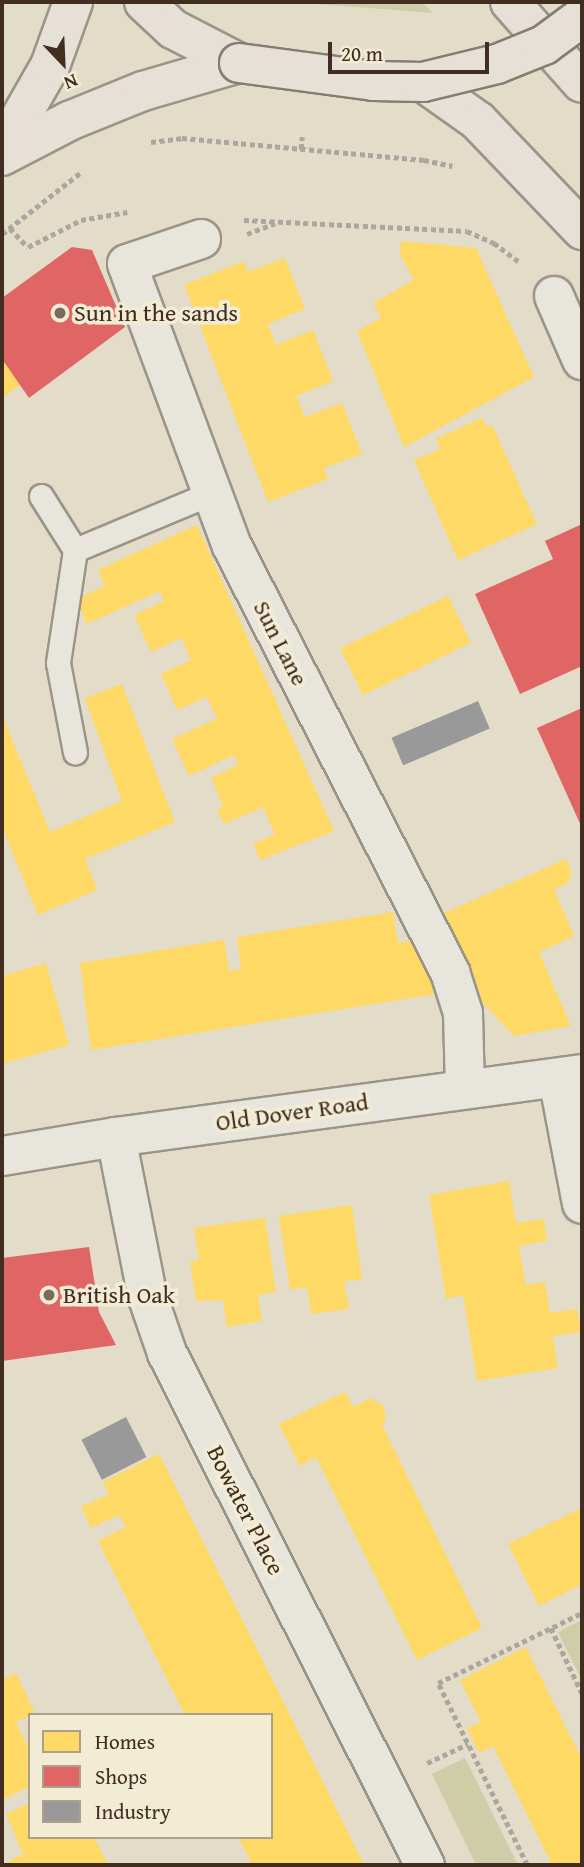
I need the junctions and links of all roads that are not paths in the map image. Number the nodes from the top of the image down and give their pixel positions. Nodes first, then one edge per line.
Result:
1 (73, 2) edge
2 (144, 2) edge
3 (510, 2) edge
4 (582, 17) edge
5 (239, 62) junction
6 (423, 82) junction
7 (582, 83) edge
8 (2, 150) edge
9 (2, 156) edge
10 (582, 230) edge
11 (201, 239) dead end
12 (554, 296) dead end
13 (582, 360) edge
14 (211, 493) junction
15 (41, 496) dead end
16 (75, 550) junction
17 (75, 752) dead end
18 (570, 1076) edge
19 (465, 1088) junction
20 (116, 1137) junction
21 (2, 1156) edge
22 (582, 1204) edge
23 (425, 1865) edge

1 - 8 main road
2 - 5 main road
3 - 7 main road
4 - 6 main road, bridge
5 - 6 main road, bridge
5 - 9 main road
6 - 10 main road
11 - 14 street, Sun Lane
12 - 13 street
14 - 16 lane
14 - 19 street, Sun Lane
15 - 16 lane
16 - 17 lane
18 - 19 street, Old Dover Road
18 - 22 street
19 - 20 street, Old Dover Road
20 - 21 street, Old Dover Road
20 - 23 street, Bowater Place

